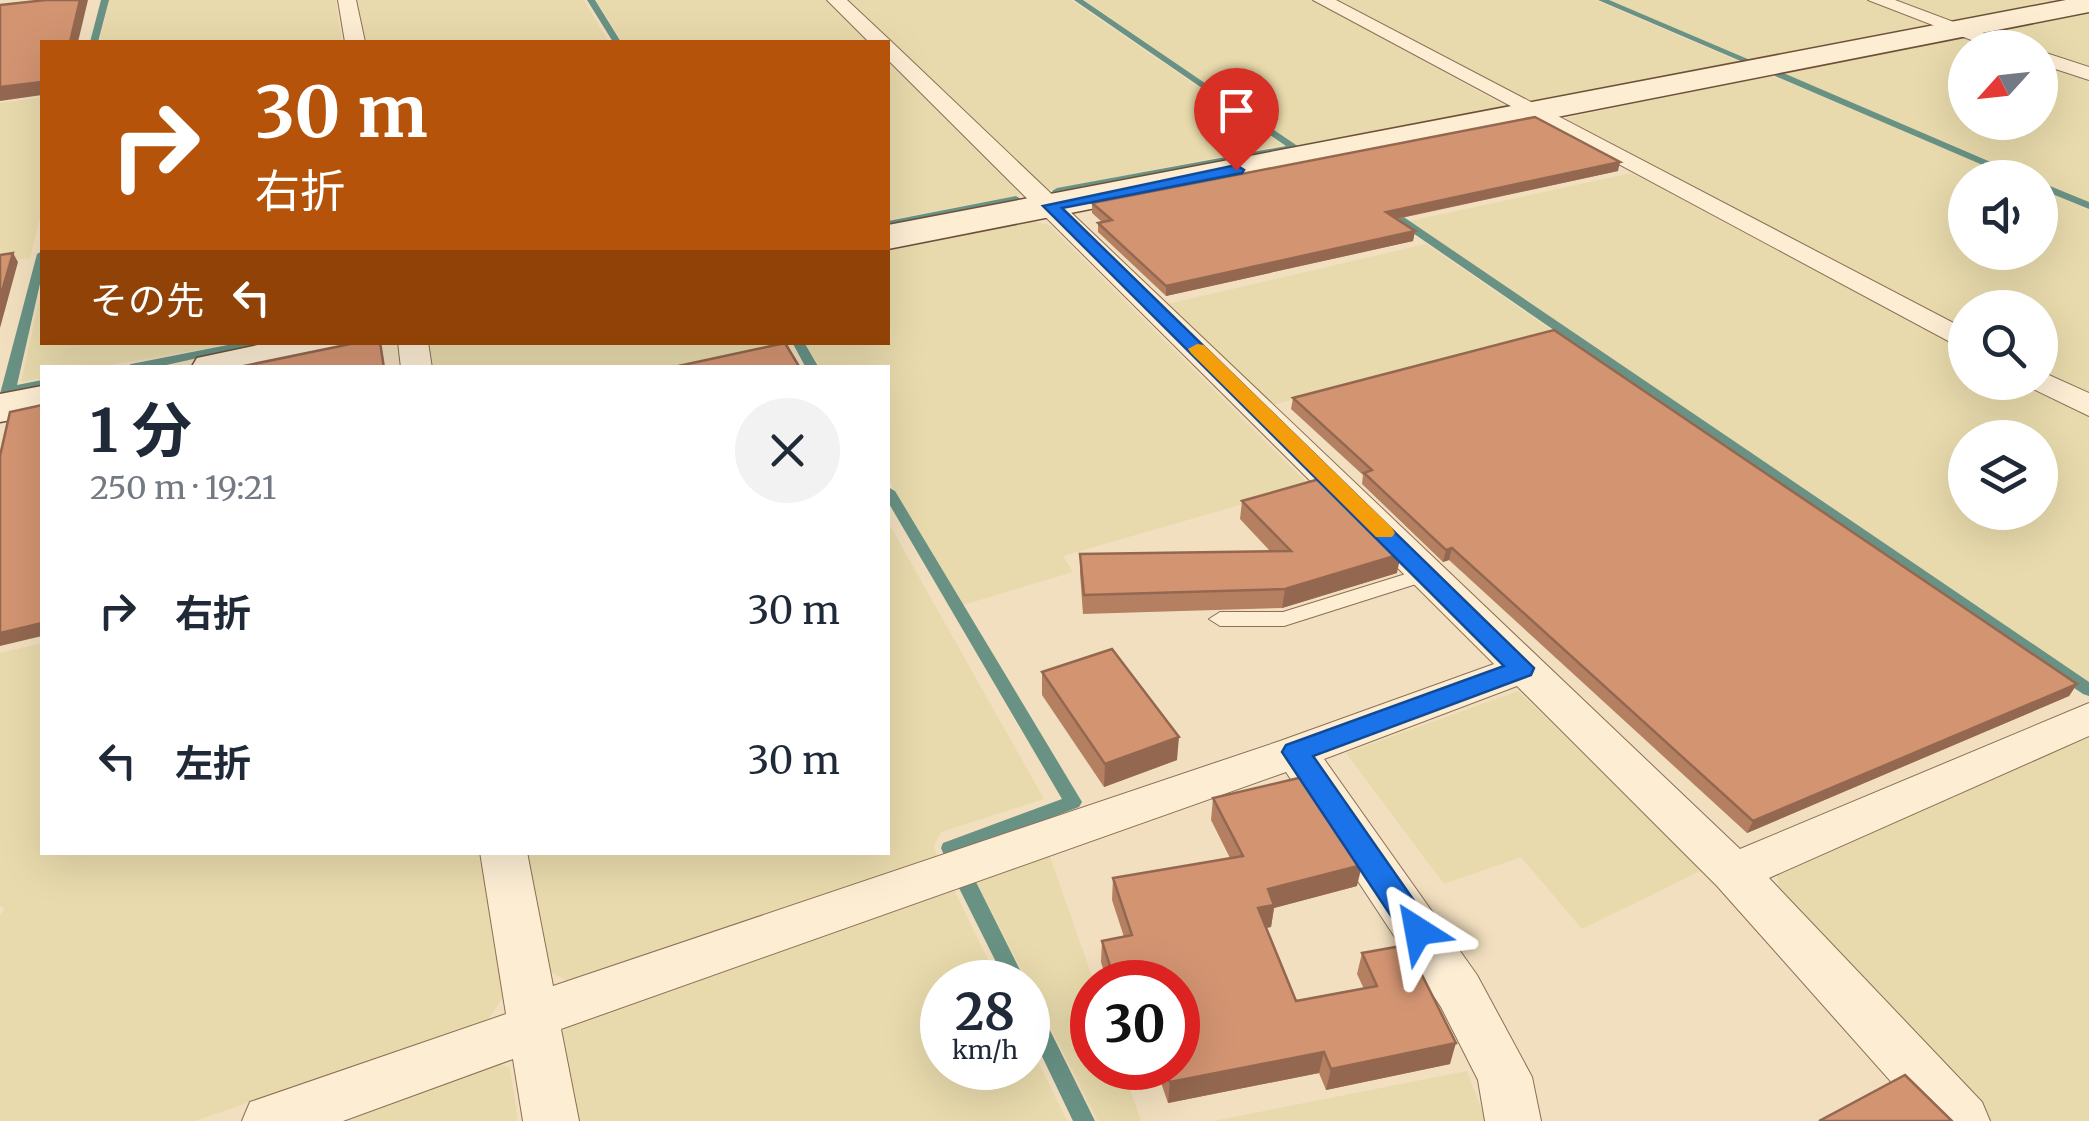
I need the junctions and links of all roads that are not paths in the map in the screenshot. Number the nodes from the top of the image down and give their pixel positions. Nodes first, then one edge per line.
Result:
1 (347, 0) edge
2 (836, 0) edge
3 (1322, 0) edge
4 (1877, 0) edge
5 (2089, 4) edge
6 (1960, 29) junction
7 (355, 40) edge
8 (878, 40) edge
9 (890, 52) edge
10 (2058, 63) edge
11 (2089, 74) edge
12 (1534, 112) junction
13 (1051, 206) junction
14 (890, 237) edge
15 (1948, 331) edge
16 (327, 345) edge
17 (228, 365) edge
18 (2058, 390) edge
19 (40, 400) edge
20 (2089, 406) edge
21 (0, 408) edge
22 (1426, 574) junction
23 (1220, 618) dead end
24 (1522, 668) junction
25 (2089, 718) edge
26 (1296, 752) junction
27 (504, 855) edge
28 (1734, 872) junction
29 (533, 1022) junction
30 (270, 1121) edge
31 (550, 1121) edge
32 (1513, 1121) edge
33 (1962, 1121) edge

1 - 7 street
2 - 8 street
3 - 12 street
4 - 6 street
5 - 6 street
6 - 12 street
9 - 13 street
10 - 11 street
12 - 13 street
12 - 15 street
13 - 14 street
13 - 22 street
16 - 17 street
18 - 20 street
19 - 21 street
22 - 23 lane
22 - 24 street
24 - 26 street
24 - 28 street
25 - 28 street
26 - 29 street
26 - 32 street
27 - 29 street
28 - 33 street
29 - 30 street
29 - 31 street

